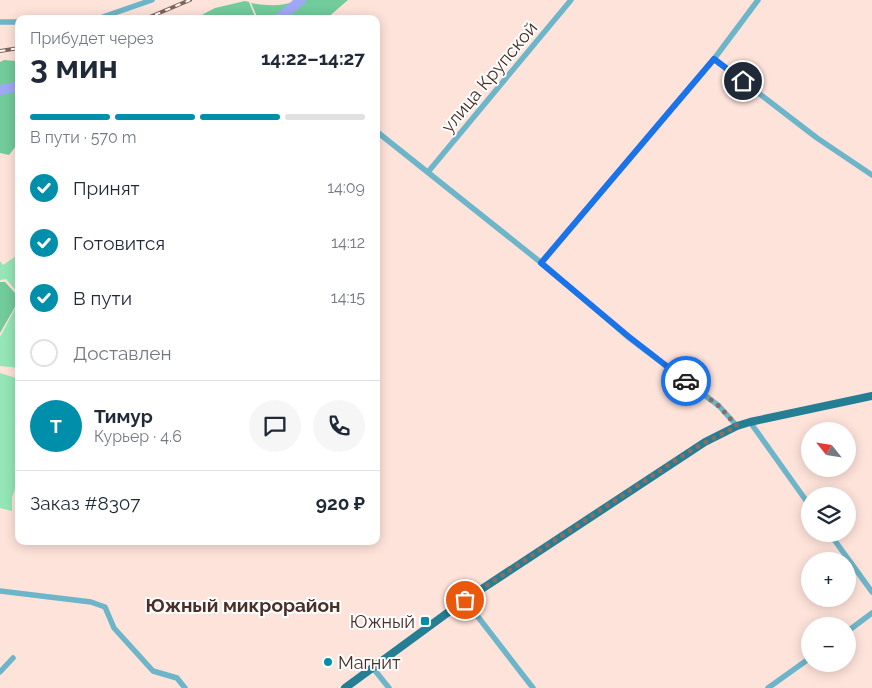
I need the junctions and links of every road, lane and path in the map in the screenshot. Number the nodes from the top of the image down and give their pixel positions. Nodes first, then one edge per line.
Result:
1 (152, 0) edge
2 (572, 0) edge
3 (758, 0) edge
4 (109, 15) edge
5 (0, 22) edge
6 (15, 22) edge
7 (714, 59) junction
8 (380, 134) edge
9 (428, 172) junction
10 (872, 176) edge
11 (541, 263) junction
12 (872, 396) edge
13 (750, 422) junction
14 (737, 426) junction
15 (801, 493) edge
16 (836, 542) edge
17 (0, 591) edge
18 (872, 592) edge
19 (465, 600) junction
20 (872, 613) edge
21 (856, 625) edge
22 (14, 658) dead end
23 (801, 664) edge
24 (373, 668) junction
25 (0, 672) edge
26 (185, 688) edge
27 (345, 688) edge
28 (389, 688) edge
29 (534, 688) edge
30 (768, 688) edge

1 - 4 street
2 - 9 street, улица Крупской
3 - 7 street
5 - 6 street
7 - 10 street
7 - 11 street
8 - 9 street
9 - 11 street
11 - 14 street
12 - 13 main road
13 - 14 main road
13 - 15 street
14 - 19 main road
16 - 18 street
17 - 26 street
19 - 24 main road
19 - 29 street
20 - 21 street
22 - 25 street
23 - 30 street
24 - 27 main road
24 - 28 street

